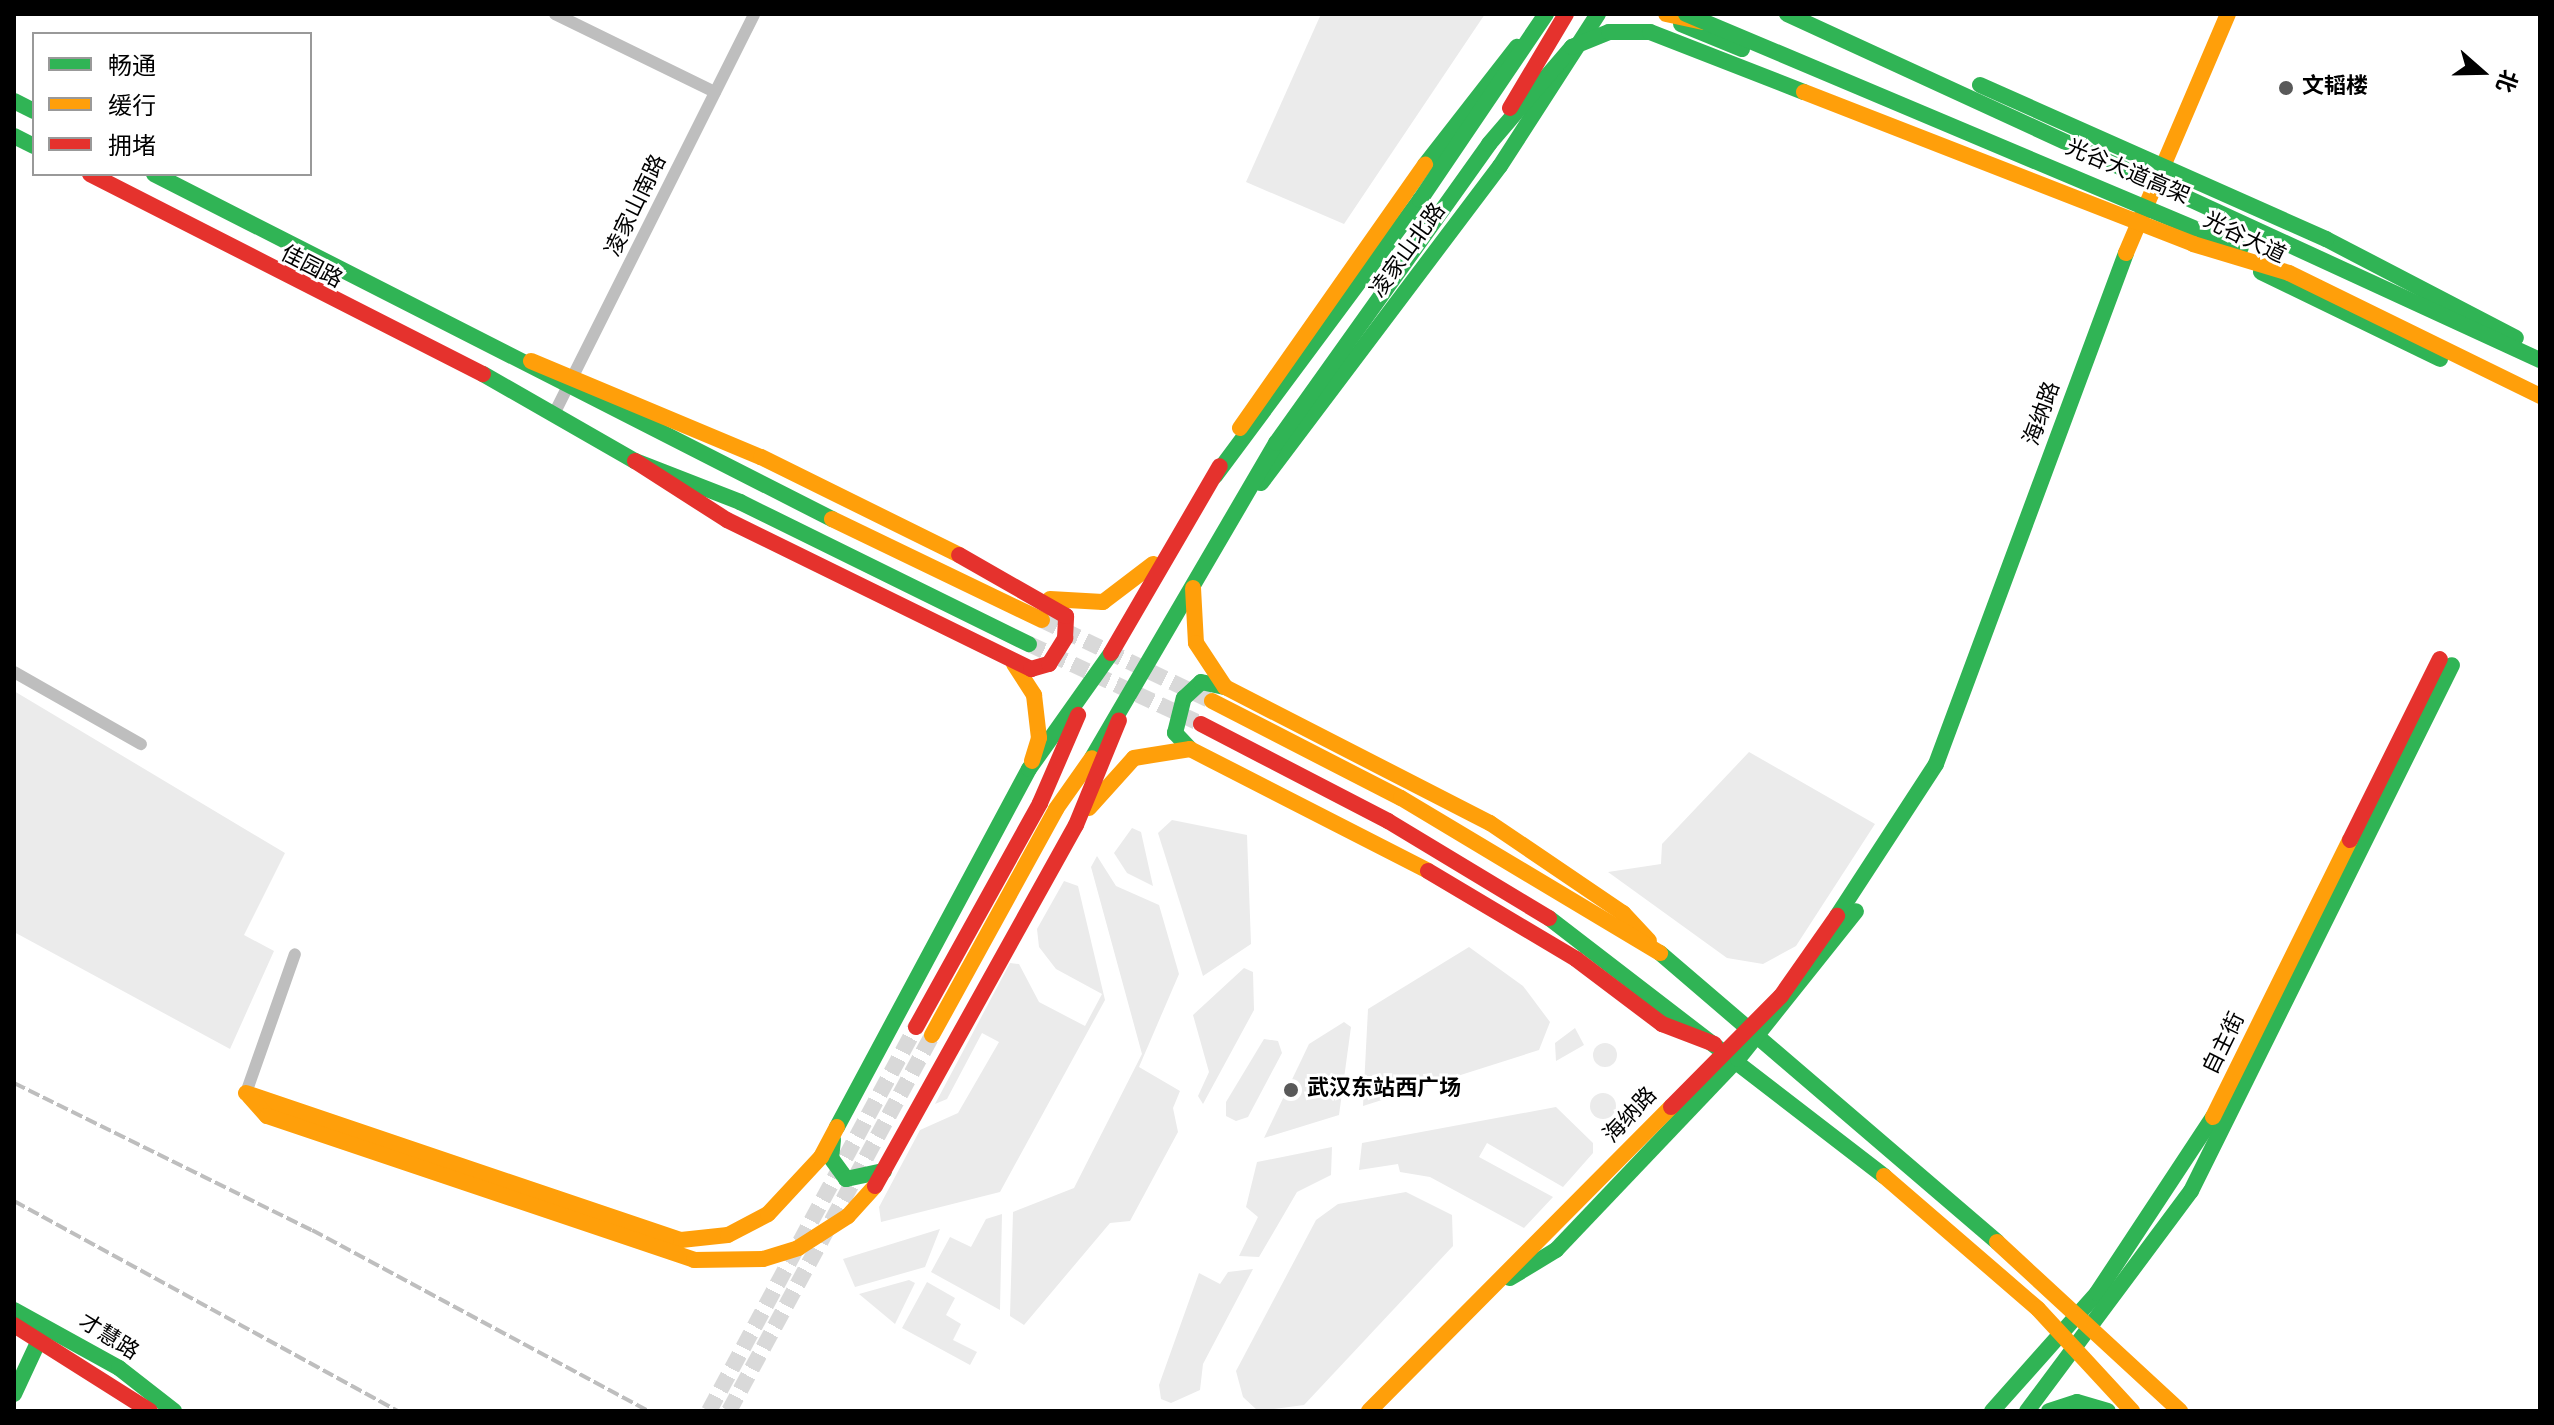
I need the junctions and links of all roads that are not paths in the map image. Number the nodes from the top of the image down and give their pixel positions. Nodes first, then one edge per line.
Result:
1 (555, 14) edge
2 (754, 14) edge
3 (1548, 14) edge
4 (1566, 14) edge
5 (1598, 14) edge
6 (1656, 14) edge
7 (1666, 14) edge
8 (1686, 14) edge
9 (1774, 14) edge
10 (2228, 14) edge
11 (1793, 16) edge
12 (1709, 23) junction
13 (1531, 35) junction
14 (1568, 64) junction
15 (715, 92) junction
16 (14, 101) edge
17 (32, 110) edge
18 (14, 136) edge
19 (1489, 144) junction
20 (32, 145) edge
21 (2158, 174) junction
22 (94, 176) edge
23 (158, 176) edge
24 (2140, 214) junction
25 (2289, 273) junction
26 (2516, 338) junction
27 (2540, 348) edge
28 (2540, 360) edge
29 (571, 381) junction
30 (2540, 396) edge
31 (2540, 408) edge
32 (554, 414) junction
33 (635, 461) junction
34 (1215, 476) junction
35 (1241, 504) junction
36 (1167, 552) junction
37 (1194, 583) junction
38 (1045, 598) junction
39 (1042, 620) tunnel mouth
40 (1029, 644) tunnel mouth
41 (1010, 660) junction
42 (14, 672) edge
43 (1225, 687) junction
44 (1212, 701) tunnel mouth
45 (1082, 703) junction
46 (1119, 720) junction
47 (1201, 724) tunnel mouth
48 (141, 744) dead end
49 (1190, 749) junction
50 (1029, 769) junction
51 (1076, 825) junction
52 (1658, 951) junction
53 (295, 954) dead end
54 (916, 1027) tunnel mouth
55 (1754, 1033) junction
56 (932, 1035) tunnel mouth
57 (1733, 1054) junction
58 (246, 1093) junction
59 (833, 1135) junction
60 (884, 1171) junction
61 (14, 1310) edge
62 (2078, 1313) junction
63 (14, 1325) edge
64 (2094, 1327) junction
65 (38, 1331) junction
66 (2060, 1334) junction
67 (2075, 1351) junction
68 (14, 1373) edge
69 (14, 1394) edge
70 (150, 1411) edge
71 (174, 1411) edge
72 (1369, 1411) edge
73 (1383, 1411) edge
74 (1992, 1411) edge
75 (2027, 1411) edge
76 (2049, 1411) edge
77 (2108, 1411) edge
78 (2132, 1411) edge
79 (2180, 1411) edge

1 - 15 street
2 - 15 street, 凌家山南路
3 - 13 main road
3 - 34 main road, bridge
4 - 19 main road, bridge
5 - 14 main road, 凌家山北路
6 - 24 main road, 光谷大道
7 - 12 main road, bridge
8 - 12 main road, 光谷大道高架, bridge
9 - 21 main road, 光谷大道
10 - 21 main road, 海纳路
11 - 26 main road, bridge
11 - 28 main road, 光谷大道高架, bridge
12 - 25 main road, 光谷大道高架, bridge
13 - 14 main road
13 - 34 main road
14 - 35 main road, 凌家山北路
15 - 29 street, 凌家山南路
16 - 17 main road
18 - 20 main road
19 - 25 main road, bridge
19 - 35 main road
21 - 24 main road, 海纳路
21 - 26 main road, 光谷大道
22 - 32 main road, 佳园路
23 - 29 main road, 佳园路
24 - 31 main road, 光谷大道
24 - 55 main road, 海纳路
25 - 30 main road, 光谷大道高架
26 - 27 main road, 光谷大道
29 - 32 street, 凌家山南路
29 - 38 main road
29 - 39 main road
32 - 33 main road, 佳园路
33 - 40 main road
33 - 41 main road
34 - 36 main road
35 - 37 main road
36 - 38 main road
36 - 45 main road
37 - 43 main road
37 - 46 main road
38 - 41 main road
41 - 50 main road
42 - 48 street
43 - 49 main road
43 - 52 main road
44 - 52 main road
45 - 50 main road
45 - 54 main road
46 - 51 main road
46 - 56 main road
47 - 57 main road
49 - 51 main road
49 - 57 main road
50 - 59 main road
51 - 60 main road
52 - 55 main road
53 - 58 street
55 - 57 main road, 海纳路
55 - 62 main road
57 - 66 main road
57 - 72 main road, 海纳路
57 - 73 main road, 海纳路
58 - 59 main road
58 - 60 main road
59 - 60 main road
61 - 65 main road, 才慧路
62 - 64 main road
62 - 64 main road, 自主街
62 - 66 main road, 自主街
63 - 65 main road, 才慧路
64 - 67 main road, 自主街
64 - 79 main road
65 - 68 main road
65 - 69 main road
65 - 70 main road, 才慧路
65 - 71 main road, 才慧路
66 - 67 main road
66 - 74 main road, 自主街
67 - 75 main road, 自主街
67 - 78 main road
76 - 77 main road

